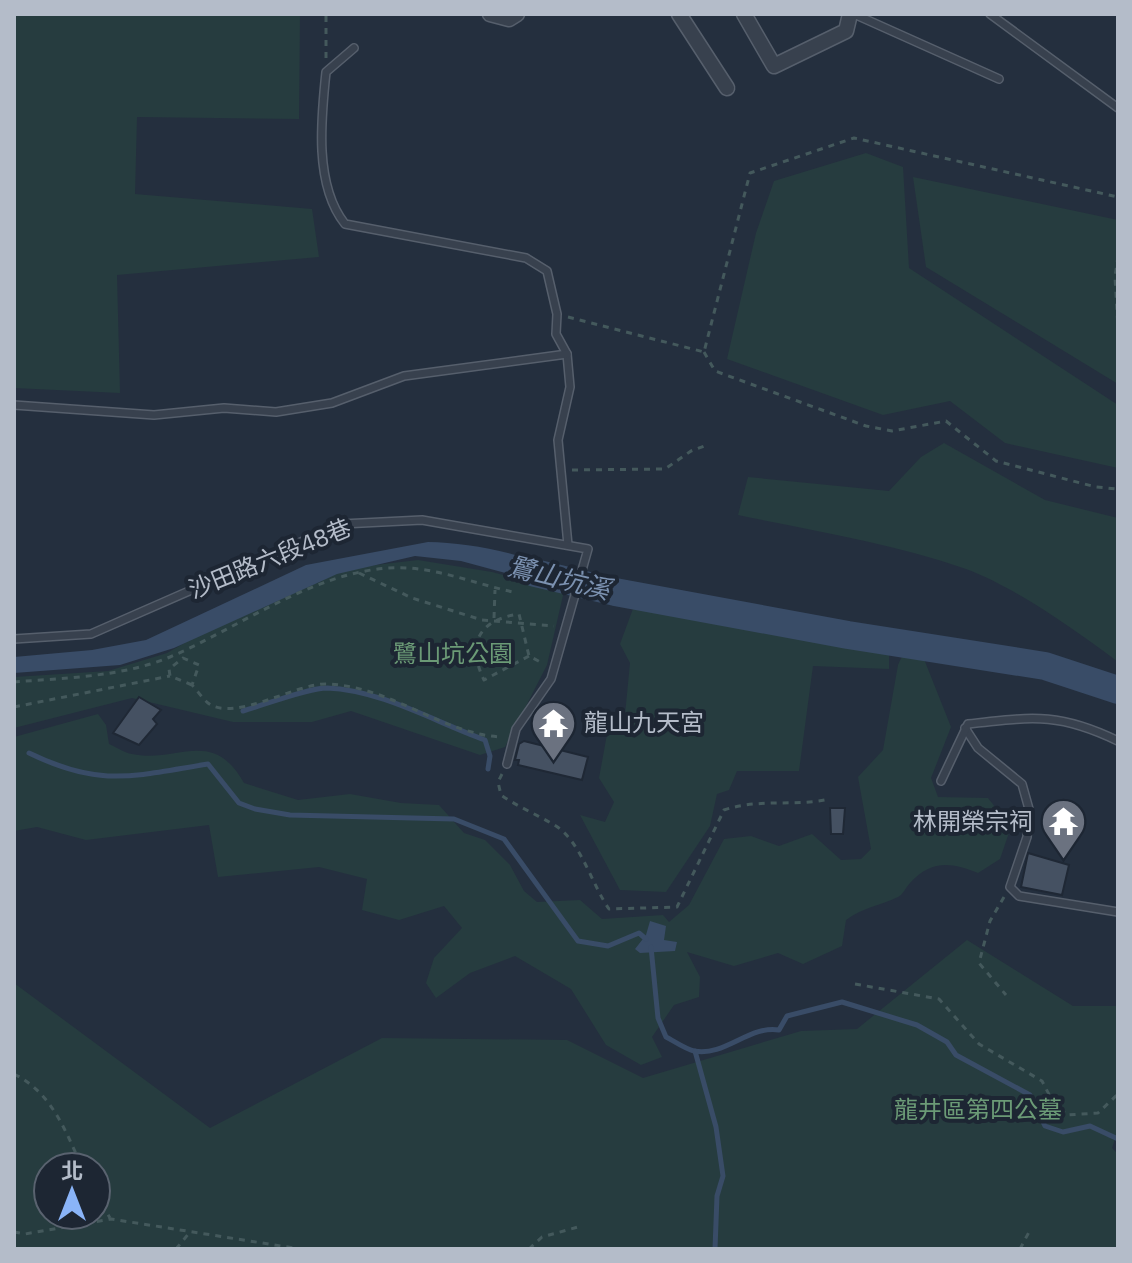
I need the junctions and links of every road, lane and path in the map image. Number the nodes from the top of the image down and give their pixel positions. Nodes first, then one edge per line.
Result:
1 (326, 14) edge
2 (490, 14) edge
3 (517, 14) edge
4 (679, 14) edge
5 (744, 14) edge
6 (852, 14) edge
7 (990, 14) edge
8 (354, 48) dead end
9 (999, 79) dead end
10 (325, 82) junction
11 (727, 88) dead end
12 (1118, 108) edge
13 (1118, 197) edge
14 (1118, 256) edge
15 (557, 314) junction
16 (1118, 328) edge
17 (704, 352) junction
18 (567, 354) junction
19 (14, 405) edge
20 (707, 445) dead end
21 (561, 469) junction
22 (1118, 489) edge
23 (568, 545) junction
24 (359, 572) junction
25 (495, 588) junction
26 (513, 592) dead end
27 (494, 618) junction
28 (566, 627) junction
29 (14, 639) edge
30 (173, 655) junction
31 (529, 656) junction
32 (176, 662) junction
33 (554, 669) junction
34 (170, 676) junction
35 (14, 682) edge
36 (192, 685) junction
37 (14, 707) edge
38 (965, 728) junction
39 (514, 737) junction
40 (1118, 741) edge
41 (507, 764) joint
42 (941, 781) dead end
43 (830, 799) dead end
44 (1010, 887) junction
45 (1118, 912) edge
46 (855, 984) dead end
47 (1006, 995) dead end
48 (14, 1074) edge
49 (1118, 1094) edge
50 (75, 1151) edge
51 (112, 1219) edge
52 (578, 1227) dead end
53 (42, 1231) edge
54 (14, 1232) edge
55 (190, 1232) junction
56 (1029, 1232) dead end
57 (176, 1249) edge
58 (300, 1249) edge
59 (529, 1249) edge
60 (1020, 1249) edge

1 - 10 path
2 - 3 street
4 - 11 street
5 - 6 street
6 - 9 lane
7 - 12 lane
8 - 10 lane
10 - 15 lane
13 - 17 path
14 - 16 path
15 - 17 path
15 - 18 lane
17 - 22 path
18 - 19 lane
18 - 21 lane
20 - 21 path
21 - 23 lane
23 - 28 lane, 沙田路六段48巷
23 - 29 lane, 沙田路六段48巷
24 - 25 path
24 - 28 path
24 - 30 path
25 - 26 path
25 - 27 path
27 - 31 path
27 - 31 path
28 - 33 lane, 沙田路六段48巷
30 - 32 path
30 - 35 path
31 - 33 path
32 - 34 path
32 - 36 path
33 - 39 lane, 沙田路六段48巷
34 - 36 path
34 - 37 path
36 - 39 path
38 - 40 lane
38 - 42 lane
38 - 44 lane
39 - 41 lane, 沙田路六段48巷
41 - 43 path
44 - 45 lane
44 - 47 path
46 - 49 path
48 - 50 path
51 - 55 path
52 - 59 path
53 - 54 path
55 - 57 path
55 - 58 path
56 - 60 path

